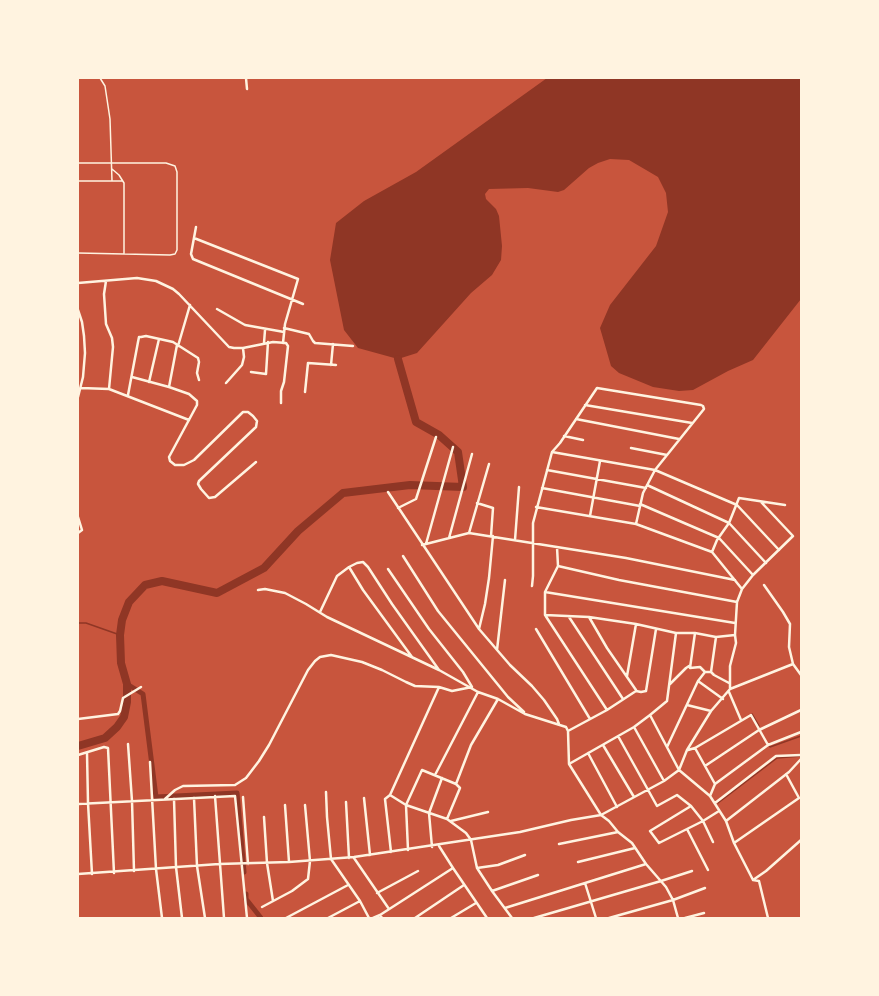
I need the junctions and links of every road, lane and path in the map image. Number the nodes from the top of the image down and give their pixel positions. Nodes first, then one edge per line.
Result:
1 (100, 78) edge
2 (246, 78) edge
3 (247, 88) dead end
4 (78, 163) edge
5 (112, 163) junction
6 (112, 169) junction
7 (78, 180) edge
8 (112, 181) junction
9 (123, 181) junction
10 (196, 228) dead end
11 (194, 238) junction
12 (78, 253) edge
13 (124, 254) junction
14 (106, 281) junction
15 (78, 283) edge
16 (292, 300) junction
17 (303, 304) dead end
18 (190, 305) junction
19 (217, 309) dead end
20 (78, 310) edge
21 (284, 328) junction
22 (265, 330) junction
23 (284, 332) junction
24 (159, 339) junction
25 (266, 343) junction
26 (283, 343) junction
27 (333, 344) junction
28 (178, 345) junction
29 (353, 346) dead end
30 (243, 348) junction
31 (331, 365) junction
32 (336, 365) dead end
33 (251, 372) dead end
34 (132, 377) junction
35 (198, 380) dead end
36 (149, 382) junction
37 (226, 383) dead end
38 (169, 387) junction
39 (81, 388) junction
40 (109, 389) junction
41 (305, 392) dead end
42 (128, 395) junction
43 (78, 397) edge
44 (281, 403) dead end
45 (585, 405) junction
46 (576, 419) junction
47 (189, 420) junction
48 (692, 423) junction
49 (564, 436) junction
50 (436, 437) dead end
51 (679, 439) junction
52 (583, 440) dead end
53 (453, 447) dead end
54 (631, 448) dead end
55 (552, 452) junction
56 (472, 454) dead end
57 (667, 455) junction
58 (600, 460) junction
59 (256, 462) dead end
60 (489, 464) dead end
61 (547, 470) junction
62 (655, 470) junction
63 (596, 479) junction
64 (646, 486) junction
65 (519, 487) dead end
66 (542, 488) junction
67 (388, 492) dead end
68 (593, 497) junction
69 (761, 502) junction
70 (477, 503) junction
71 (640, 505) junction
72 (737, 505) junction
73 (785, 505) dead end
74 (536, 507) junction
75 (398, 508) junction
76 (590, 516) junction
77 (78, 517) edge
78 (729, 523) junction
79 (636, 524) junction
80 (469, 533) junction
81 (78, 534) edge
82 (492, 536) junction
83 (719, 538) junction
84 (448, 539) junction
85 (515, 540) junction
86 (532, 543) junction
87 (424, 545) junction
88 (557, 547) junction
89 (779, 550) junction
90 (712, 552) junction
91 (403, 556) dead end
92 (766, 563) junction
93 (558, 566) junction
94 (349, 567) junction
95 (388, 569) dead end
96 (753, 575) junction
97 (505, 580) dead end
98 (735, 580) junction
99 (764, 585) dead end
100 (532, 586) dead end
101 (742, 589) junction
102 (258, 590) dead end
103 (545, 592) junction
104 (737, 602) junction
105 (320, 612) junction
106 (545, 615) junction
107 (569, 616) junction
108 (589, 617) junction
109 (735, 623) junction
110 (636, 624) junction
111 (479, 629) junction
112 (536, 629) dead end
113 (656, 629) junction
114 (695, 633) junction
115 (676, 634) junction
116 (735, 635) junction
117 (716, 637) junction
118 (497, 650) junction
119 (412, 657) junction
120 (793, 664) junction
121 (690, 668) junction
122 (439, 670) junction
123 (706, 672) junction
124 (711, 672) junction
125 (801, 675) edge
126 (627, 677) junction
127 (698, 681) junction
128 (730, 683) junction
129 (669, 684) junction
130 (141, 687) dead end
131 (439, 687) junction
132 (472, 687) junction
133 (636, 690) junction
134 (729, 690) junction
135 (478, 692) junction
136 (723, 698) junction
137 (498, 699) junction
138 (623, 700) junction
139 (687, 705) junction
140 (606, 710) junction
141 (801, 710) edge
142 (711, 711) junction
143 (526, 714) junction
144 (650, 715) junction
145 (78, 719) edge
146 (590, 719) junction
147 (741, 720) junction
148 (558, 724) junction
149 (634, 727) junction
150 (759, 730) junction
151 (568, 731) junction
152 (801, 732) edge
153 (618, 736) junction
154 (128, 744) dead end
155 (603, 745) junction
156 (768, 746) junction
157 (667, 747) junction
158 (695, 748) junction
159 (688, 750) junction
160 (87, 753) junction
161 (588, 753) junction
162 (78, 755) edge
163 (801, 755) edge
164 (801, 759) edge
165 (150, 762) dead end
166 (569, 764) junction
167 (705, 766) junction
168 (679, 770) junction
169 (786, 774) junction
170 (435, 775) junction
171 (442, 778) junction
172 (664, 781) junction
173 (456, 784) junction
174 (715, 784) junction
175 (648, 790) junction
176 (326, 792) dead end
177 (215, 796) junction
178 (390, 796) junction
179 (710, 796) junction
180 (243, 797) dead end
181 (634, 797) junction
182 (166, 798) junction
183 (194, 798) junction
184 (364, 798) dead end
185 (152, 799) junction
186 (174, 799) junction
187 (110, 801) junction
188 (132, 801) junction
189 (346, 802) dead end
190 (88, 803) junction
191 (715, 803) junction
192 (78, 804) edge
193 (285, 805) dead end
194 (305, 805) dead end
195 (406, 805) junction
196 (691, 806) junction
197 (617, 807) junction
198 (719, 811) junction
199 (488, 812) dead end
200 (429, 813) junction
201 (601, 815) junction
202 (264, 817) dead end
203 (447, 819) junction
204 (451, 821) junction
205 (703, 821) junction
206 (726, 822) junction
207 (687, 829) junction
208 (618, 832) junction
209 (471, 840) junction
210 (801, 840) edge
211 (714, 842) dead end
212 (734, 843) junction
213 (559, 844) dead end
214 (439, 846) junction
215 (432, 847) junction
216 (636, 848) junction
217 (408, 850) junction
218 (390, 852) junction
219 (525, 855) dead end
220 (370, 856) junction
221 (348, 858) junction
222 (354, 858) junction
223 (331, 859) junction
224 (310, 861) junction
225 (289, 862) junction
226 (578, 862) dead end
227 (267, 863) junction
228 (219, 864) junction
229 (242, 864) junction
230 (247, 864) junction
231 (646, 864) junction
232 (198, 866) junction
233 (176, 867) junction
234 (453, 868) junction
235 (477, 868) junction
236 (156, 869) junction
237 (708, 870) dead end
238 (134, 871) junction
239 (418, 871) dead end
240 (692, 871) dead end
241 (114, 873) junction
242 (78, 874) edge
243 (92, 874) junction
244 (538, 875) dead end
245 (753, 880) junction
246 (661, 881) junction
247 (585, 883) junction
248 (348, 885) junction
249 (464, 885) junction
250 (705, 888) dead end
251 (492, 891) junction
252 (377, 893) junction
253 (673, 900) junction
254 (273, 901) junction
255 (360, 901) junction
256 (590, 901) junction
257 (476, 903) junction
258 (262, 907) dead end
259 (505, 908) junction
260 (389, 909) junction
261 (704, 912) dead end
262 (380, 915) junction
263 (162, 918) edge
264 (182, 918) edge
265 (205, 918) edge
266 (224, 918) edge
267 (247, 918) edge
268 (286, 918) edge
269 (328, 918) edge
270 (369, 918) edge
271 (374, 918) edge
272 (382, 918) edge
273 (415, 918) edge
274 (452, 918) edge
275 (487, 918) edge
276 (512, 918) edge
277 (534, 918) edge
278 (596, 918) edge
279 (609, 918) edge
280 (678, 918) edge
281 (685, 918) edge
282 (768, 918) edge

1 - 5 lane
2 - 3 street
4 - 5 lane
5 - 6 lane
5 - 13 lane
6 - 8 lane
6 - 9 lane
7 - 8 lane
8 - 9 lane
9 - 13 lane
10 - 11 street
11 - 16 street
11 - 16 street
12 - 13 lane
14 - 15 street
14 - 18 street
14 - 40 street
16 - 17 street
16 - 21 street
18 - 28 street
18 - 30 street
19 - 22 street
20 - 39 street
21 - 23 street
21 - 27 street
22 - 23 street
22 - 25 street
23 - 26 street
24 - 28 street
24 - 34 street
24 - 36 street
25 - 26 street
25 - 30 street
25 - 33 street
26 - 44 street
27 - 29 street
27 - 31 street
28 - 35 street
28 - 38 street
30 - 37 street
31 - 32 street
31 - 41 street
34 - 36 street
34 - 42 street
36 - 38 street
38 - 47 street
39 - 40 street
39 - 43 street
40 - 42 street
42 - 47 street
45 - 46 street
45 - 48 street
45 - 48 street
46 - 49 street
46 - 51 street
47 - 59 street
48 - 51 street
49 - 52 street
49 - 55 street
50 - 75 street
51 - 57 street
53 - 87 street
54 - 57 street
55 - 58 street
55 - 61 street
56 - 84 street
57 - 62 street
58 - 62 street
58 - 63 street
60 - 70 street
61 - 63 street
61 - 66 street
62 - 64 street
62 - 72 street
63 - 64 street
63 - 68 street
64 - 71 street
64 - 78 street
65 - 85 street
66 - 68 street
66 - 74 street
67 - 75 street
68 - 71 street
68 - 76 street
69 - 72 street
69 - 73 street
69 - 89 street
70 - 80 street
70 - 82 street
71 - 79 street
71 - 83 street
72 - 78 street
72 - 89 street
74 - 76 street
74 - 86 street
75 - 87 street
76 - 79 street
77 - 81 street
78 - 83 street
78 - 92 street
79 - 90 street
80 - 82 street
80 - 84 street
82 - 85 street
82 - 111 street
83 - 90 street
83 - 96 street
84 - 87 street
85 - 86 street
86 - 88 street
86 - 100 street
87 - 111 street
88 - 93 street
88 - 98 street
89 - 92 street
90 - 98 street
91 - 143 street
92 - 96 street
93 - 103 street
93 - 104 street
94 - 105 street
94 - 119 street
94 - 122 street
95 - 132 street
96 - 101 street
97 - 118 street
98 - 101 street
99 - 120 street
101 - 104 street
102 - 105 street
103 - 106 street
103 - 109 street
104 - 109 street
105 - 119 street
106 - 107 street
106 - 140 street
107 - 108 street
107 - 138 street
108 - 110 street
108 - 126 street
109 - 116 street
110 - 113 street
110 - 126 street
111 - 118 street
112 - 146 street
113 - 115 street
113 - 133 street
114 - 115 street
114 - 117 street
114 - 121 street
115 - 129 street
116 - 117 street
116 - 128 street
117 - 124 street
118 - 148 street
119 - 122 street
120 - 125 street
120 - 134 street
121 - 123 street
121 - 129 street
122 - 132 street
123 - 124 street
123 - 127 street
124 - 128 street
126 - 133 street
127 - 136 street
127 - 139 street
128 - 134 street
129 - 144 street
130 - 145 street
131 - 132 street
131 - 178 street
131 - 182 street
132 - 135 street
133 - 138 street
134 - 136 street
134 - 147 street
135 - 137 street
135 - 170 street
136 - 142 street
137 - 143 street
137 - 173 street
138 - 140 street
139 - 142 street
139 - 157 street
140 - 146 street
141 - 150 street
142 - 159 street
143 - 148 street
144 - 149 street
144 - 157 street
146 - 151 street
147 - 150 street
147 - 158 street
148 - 151 street
149 - 153 street
149 - 172 street
150 - 156 street
150 - 167 street
151 - 166 street
152 - 156 street
153 - 155 street
153 - 175 street
154 - 188 street
155 - 161 street
155 - 181 street
156 - 174 street
157 - 168 street
158 - 159 street
158 - 167 street
159 - 168 street
160 - 162 street
160 - 187 street
160 - 190 street
161 - 166 street
161 - 197 street
163 - 191 street
164 - 169 street
165 - 185 street
166 - 201 street
167 - 174 street
168 - 172 street
168 - 179 street
169 - 206 street
169 - 212 street
170 - 171 street
170 - 195 street
171 - 173 street
171 - 200 street
172 - 175 street
173 - 203 street
174 - 179 street
175 - 181 street
175 - 196 street
176 - 223 street
177 - 183 street
177 - 228 street
177 - 229 street
178 - 195 street
178 - 218 street
179 - 191 street
180 - 230 street
181 - 197 street
182 - 185 street
182 - 186 street
183 - 186 street
183 - 232 street
184 - 220 street
185 - 188 street
185 - 236 street
186 - 233 street
187 - 188 street
187 - 190 street
187 - 241 street
188 - 238 street
189 - 221 street
190 - 192 street
190 - 243 street
191 - 198 street
193 - 225 street
194 - 224 street
195 - 200 street
195 - 217 street
196 - 205 street
196 - 207 street
197 - 201 street
198 - 205 street
198 - 206 street
199 - 204 street
200 - 203 street
200 - 215 street
201 - 208 street
201 - 209 street
202 - 227 street
203 - 204 street
204 - 209 street
205 - 207 street
205 - 211 street
206 - 212 street
207 - 237 street
208 - 213 street
208 - 216 street
209 - 214 street
209 - 235 street
210 - 245 street
212 - 245 street
214 - 215 street
214 - 234 street
215 - 217 street
216 - 226 street
216 - 231 street
217 - 218 street
218 - 220 street
219 - 235 street
220 - 222 street
221 - 222 street
221 - 223 street
222 - 252 street
223 - 224 street
223 - 248 street
224 - 225 street
224 - 254 street
225 - 227 street
227 - 230 street
227 - 254 street
228 - 229 street
228 - 232 street
228 - 266 street
229 - 230 street
229 - 267 street
231 - 246 street
231 - 247 street
232 - 233 street
232 - 265 street
233 - 236 street
233 - 264 street
234 - 249 street
234 - 260 street
235 - 251 street
236 - 238 street
236 - 263 street
238 - 241 street
239 - 252 street
240 - 246 street
241 - 243 street
242 - 243 street
244 - 251 street
245 - 282 street
246 - 253 street
246 - 256 street
247 - 256 street
247 - 259 street
248 - 255 street
248 - 268 street
249 - 257 street
249 - 273 street
250 - 253 street
251 - 259 street
252 - 260 street
253 - 279 street
253 - 280 street
254 - 258 street
255 - 269 street
255 - 270 street
256 - 277 street
256 - 278 street
257 - 274 street
257 - 275 street
259 - 276 street
260 - 262 street
261 - 281 street
262 - 271 street
262 - 272 street

